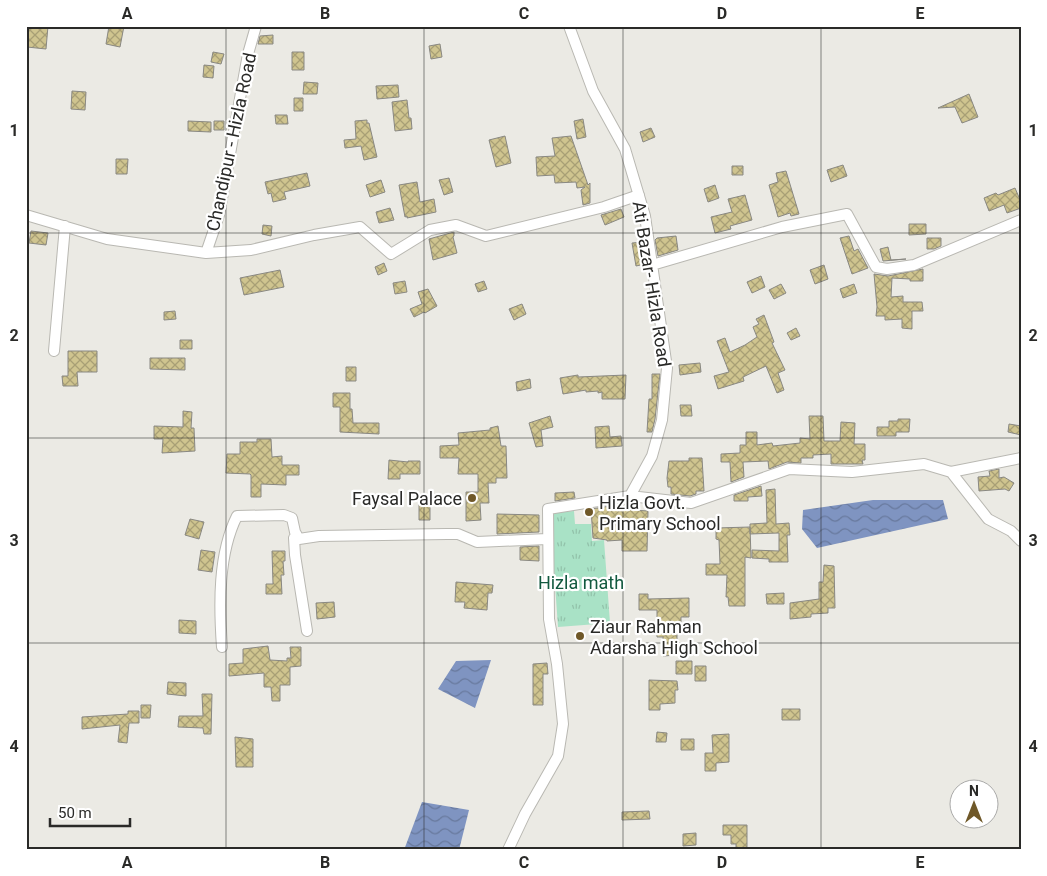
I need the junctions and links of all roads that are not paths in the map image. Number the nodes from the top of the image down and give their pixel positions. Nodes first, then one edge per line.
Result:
1 (256, 26) edge
2 (570, 26) edge
3 (638, 195) junction
4 (26, 216) edge
5 (1021, 220) edge
6 (65, 226) junction
7 (206, 253) junction
8 (652, 265) junction
9 (54, 351) dead end
10 (1021, 458) edge
11 (951, 472) junction
12 (630, 496) junction
13 (299, 539) junction
14 (547, 539) junction
15 (1021, 541) edge
16 (307, 631) dead end
17 (222, 647) dead end
18 (508, 850) edge

1 - 7 street, Chandipur - Hizla Road
2 - 3 street, Ati Bazar- Hizla Road
3 - 7 street
3 - 8 street, Ati Bazar- Hizla Road
4 - 6 street, Chandipur - Hizla Road
5 - 8 street
6 - 7 street, Chandipur - Hizla Road
6 - 9 street
8 - 12 street, Ati Bazar- Hizla Road
10 - 11 street
11 - 12 street
11 - 15 street
12 - 14 street
13 - 14 street
13 - 16 street
13 - 17 street
14 - 18 street

